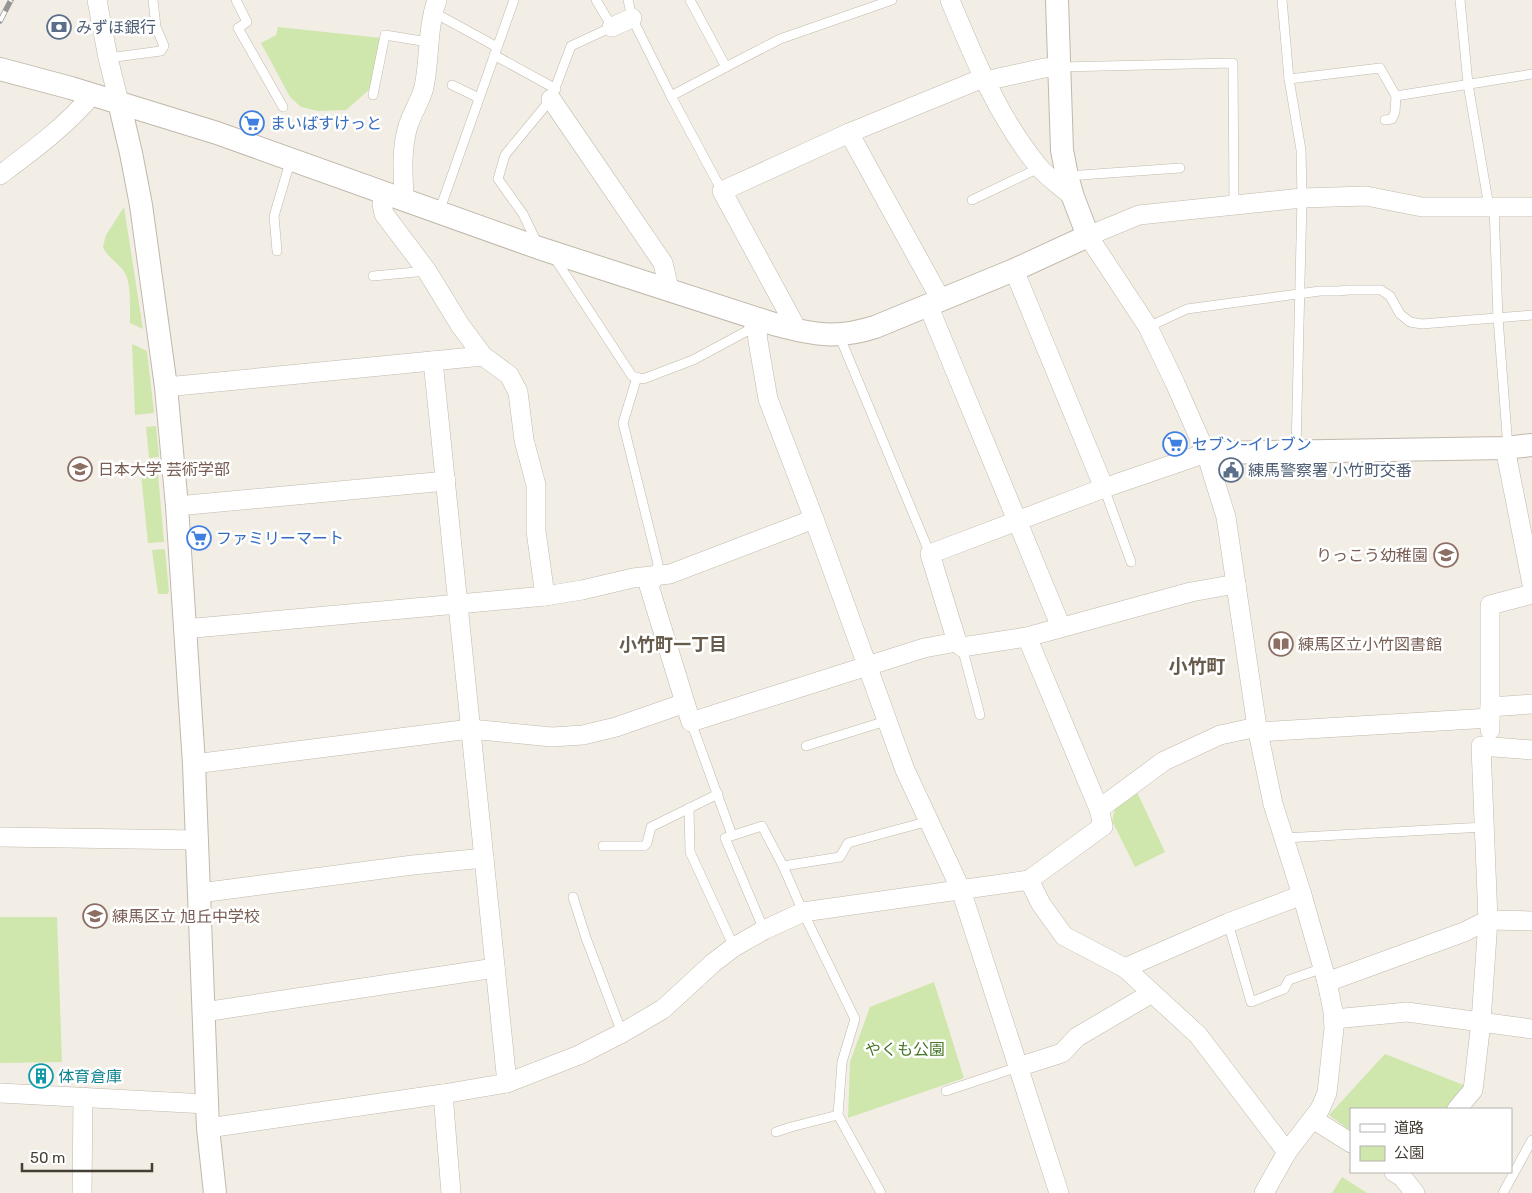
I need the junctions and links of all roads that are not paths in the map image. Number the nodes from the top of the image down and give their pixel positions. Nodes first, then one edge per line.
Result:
1 (96, 0) edge
2 (153, 0) edge
3 (236, 0) edge
4 (514, 0) edge
5 (596, 0) edge
6 (690, 0) edge
7 (892, 0) edge
8 (950, 0) edge
9 (1057, 0) edge
10 (1282, 0) edge
11 (1460, 0) edge
12 (435, 6) edge
13 (630, 9) edge
14 (612, 27) junction
15 (428, 42) junction
16 (496, 51) junction
17 (108, 58) junction
18 (1059, 67) junction
19 (726, 68) junction
20 (0, 69) edge
21 (1532, 74) edge
22 (1289, 79) junction
23 (984, 80) junction
24 (1468, 84) junction
25 (452, 85) dead end
26 (553, 94) junction
27 (92, 95) junction
28 (374, 95) dead end
29 (671, 96) junction
30 (1396, 96) junction
31 (479, 98) junction
32 (119, 102) junction
33 (283, 107) dead end
34 (1385, 120) dead end
35 (849, 133) junction
36 (291, 159) junction
37 (1039, 168) junction
38 (1180, 168) dead end
39 (0, 176) edge
40 (1070, 186) junction
41 (722, 191) junction
42 (394, 195) junction
43 (1302, 198) junction
44 (972, 200) dead end
45 (1234, 205) junction
46 (1492, 207) junction
47 (1532, 207) edge
48 (439, 212) junction
49 (1088, 236) junction
50 (545, 249) junction
51 (277, 251) dead end
52 (1014, 270) junction
53 (427, 271) junction
54 (373, 276) dead end
55 (669, 290) junction
56 (1300, 294) junction
57 (935, 302) junction
58 (1532, 315) edge
59 (756, 318) junction
60 (1498, 318) junction
61 (1148, 328) junction
62 (798, 331) junction
63 (839, 335) junction
64 (483, 356) junction
65 (433, 361) junction
66 (637, 378) junction
67 (166, 387) junction
68 (1532, 445) edge
69 (1506, 448) junction
70 (1296, 451) junction
71 (1206, 453) junction
72 (446, 481) junction
73 (1104, 488) junction
74 (176, 506) junction
75 (814, 519) junction
76 (1018, 520) junction
77 (930, 554) junction
78 (1530, 559) edge
79 (1131, 562) dead end
80 (654, 575) junction
81 (1236, 584) junction
82 (1532, 584) edge
83 (1532, 594) edge
84 (545, 596) junction
85 (457, 605) junction
86 (1061, 627) junction
87 (184, 629) junction
88 (1028, 636) junction
89 (960, 644) junction
90 (866, 665) junction
91 (685, 703) junction
92 (1532, 704) edge
93 (1490, 712) junction
94 (980, 715) dead end
95 (886, 721) junction
96 (691, 722) junction
97 (1257, 729) junction
98 (470, 730) junction
99 (806, 746) dead end
100 (1491, 746) junction
101 (1532, 750) edge
102 (194, 764) junction
103 (718, 794) junction
104 (689, 808) junction
105 (1098, 809) junction
106 (930, 821) junction
107 (1484, 827) junction
108 (732, 835) junction
109 (0, 837) edge
110 (1284, 838) junction
111 (198, 840) junction
112 (603, 846) dead end
113 (484, 858) junction
114 (783, 866) junction
115 (1028, 880) junction
116 (961, 890) junction
117 (200, 893) junction
118 (1302, 895) junction
119 (572, 897) dead end
120 (803, 912) junction
121 (1488, 920) junction
122 (1532, 921) edge
123 (1228, 924) junction
124 (764, 930) junction
125 (734, 947) junction
126 (495, 968) junction
127 (1125, 968) junction
128 (1325, 975) junction
129 (1152, 993) junction
130 (204, 1012) junction
131 (1334, 1019) junction
132 (1481, 1022) junction
133 (1532, 1029) edge
134 (622, 1033) junction
135 (1018, 1067) junction
136 (507, 1083) junction
137 (946, 1091) dead end
138 (0, 1093) edge
139 (443, 1094) junction
140 (83, 1097) junction
141 (207, 1104) junction
142 (1458, 1108) edge
143 (838, 1115) junction
144 (1313, 1119) junction
145 (208, 1128) junction
146 (776, 1132) dead end
147 (1532, 1140) edge
148 (1350, 1143) edge
149 (1287, 1152) junction
150 (1401, 1174) edge
151 (82, 1193) edge
152 (214, 1193) edge
153 (451, 1193) edge
154 (881, 1193) edge
155 (1059, 1193) edge
156 (1264, 1193) edge
157 (1415, 1193) edge
158 (1503, 1193) edge

1 - 17 street
2 - 17 lane
3 - 33 lane
4 - 16 lane
5 - 14 lane
6 - 19 lane
7 - 19 lane
8 - 23 street
9 - 18 street
10 - 22 lane
11 - 24 lane
12 - 15 street
12 - 16 lane
13 - 14 street
13 - 29 lane
14 - 26 lane
15 - 28 lane
15 - 42 street
16 - 26 lane
16 - 31 lane
17 - 32 street
18 - 23 street
18 - 40 street
18 - 45 lane
19 - 29 lane
20 - 27 street
21 - 24 lane
22 - 30 lane
22 - 43 lane
23 - 35 street
23 - 37 street
24 - 30 lane
24 - 46 lane
25 - 31 lane
26 - 50 lane
26 - 55 street
27 - 32 street
27 - 39 street
29 - 41 lane
30 - 34 lane
31 - 48 lane
32 - 36 street
32 - 67 street
35 - 41 street
35 - 57 street
36 - 42 street
36 - 51 lane
37 - 40 street
37 - 44 lane
38 - 40 lane
40 - 49 street
41 - 62 street
42 - 48 street
42 - 53 street
43 - 45 street
43 - 46 street
43 - 56 lane
45 - 49 street
46 - 47 street
46 - 60 lane
48 - 50 street
49 - 52 street
49 - 61 street
50 - 55 street
50 - 66 lane
52 - 57 street
52 - 73 street
53 - 54 lane
53 - 64 street
55 - 59 street
56 - 60 lane
56 - 61 lane
56 - 70 lane
57 - 63 street
57 - 76 street
58 - 60 lane
59 - 62 street
59 - 66 lane
59 - 75 street
60 - 69 lane
61 - 71 street
62 - 63 street
63 - 77 lane
64 - 65 street
64 - 84 street
65 - 67 street
65 - 72 street
66 - 80 lane
67 - 74 street
68 - 69 street
69 - 70 street
69 - 78 street
70 - 71 street
71 - 73 street
71 - 81 street
72 - 74 street
72 - 85 street
73 - 76 street
73 - 79 lane
74 - 87 street
75 - 80 street
75 - 90 street
76 - 77 street
76 - 86 street
77 - 89 street
78 - 82 street
80 - 84 street
80 - 91 street
81 - 86 street
81 - 97 street
83 - 93 street
84 - 85 street
85 - 87 street
85 - 98 street
86 - 88 street
87 - 102 street
88 - 89 street
88 - 105 street
89 - 90 street
89 - 94 lane
90 - 95 street
90 - 96 street
91 - 96 street
91 - 98 street
92 - 93 street
93 - 97 street
93 - 100 street
95 - 99 lane
95 - 106 street
96 - 103 lane
97 - 105 street
97 - 110 street
98 - 102 street
98 - 113 street
100 - 101 street
100 - 107 street
102 - 111 street
103 - 104 lane
103 - 108 lane
104 - 112 lane
104 - 125 lane
105 - 115 street
106 - 114 lane
106 - 116 street
107 - 110 lane
107 - 121 street
108 - 114 lane
108 - 124 lane
109 - 111 street
110 - 118 street
111 - 117 street
113 - 117 street
113 - 126 street
114 - 120 lane
115 - 116 street
115 - 127 street
116 - 120 street
116 - 135 street
117 - 130 street
118 - 123 street
118 - 128 street
119 - 134 lane
120 - 124 street
120 - 143 lane
121 - 122 street
121 - 128 street
121 - 132 street
123 - 127 street
123 - 128 lane
124 - 125 street
125 - 134 street
126 - 130 street
126 - 136 street
127 - 129 street
128 - 131 street
129 - 135 street
129 - 149 street
130 - 141 street
131 - 132 street
131 - 144 street
132 - 133 street
132 - 142 street
134 - 136 street
135 - 137 lane
135 - 155 street
136 - 139 street
138 - 140 street
139 - 145 street
139 - 153 street
140 - 141 street
140 - 151 street
141 - 145 street
143 - 146 lane
143 - 154 lane
144 - 148 street
144 - 149 street
145 - 152 street
147 - 158 lane
149 - 156 street
150 - 157 street

